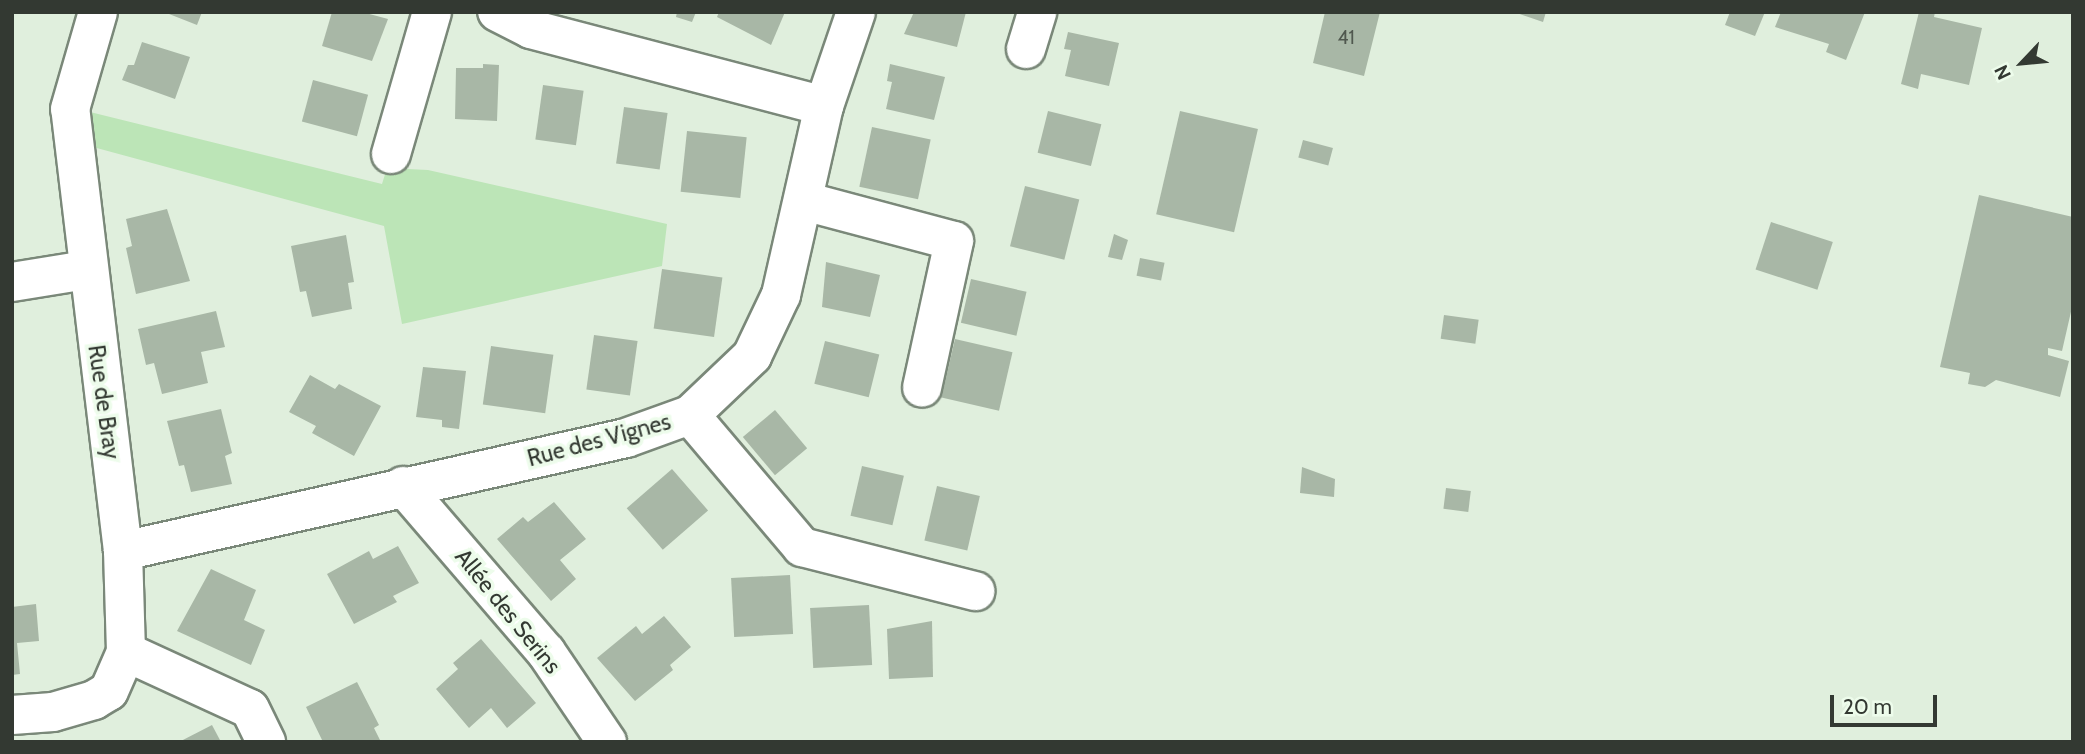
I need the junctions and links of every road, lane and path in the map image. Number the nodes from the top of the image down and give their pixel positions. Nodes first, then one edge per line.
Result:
1 (98, 12) edge
2 (432, 12) edge
3 (497, 12) edge
4 (856, 12) edge
5 (1037, 12) edge
6 (1026, 49) dead end
7 (824, 106) junction
8 (391, 154) dead end
9 (804, 201) junction
10 (86, 270) junction
11 (12, 282) edge
12 (922, 388) dead end
13 (690, 415) junction
14 (402, 486) junction
15 (123, 551) junction
16 (975, 591) dead end
17 (126, 652) junction
18 (12, 715) edge
19 (266, 742) edge
20 (607, 742) edge

1 - 10 street, Rue de Bray
2 - 8 street
3 - 7 street
4 - 7 street, Rue des Vignes
5 - 6 street
7 - 9 street, Rue des Vignes
9 - 12 street
9 - 13 street, Rue des Vignes
10 - 11 street
10 - 15 street, Rue de Bray
13 - 14 street, Rue des Vignes
13 - 16 street
14 - 15 street, Rue des Vignes
14 - 20 street, Allée des Serins
15 - 17 street, Rue de Bray
17 - 18 street, Rue de Bray
17 - 19 street

